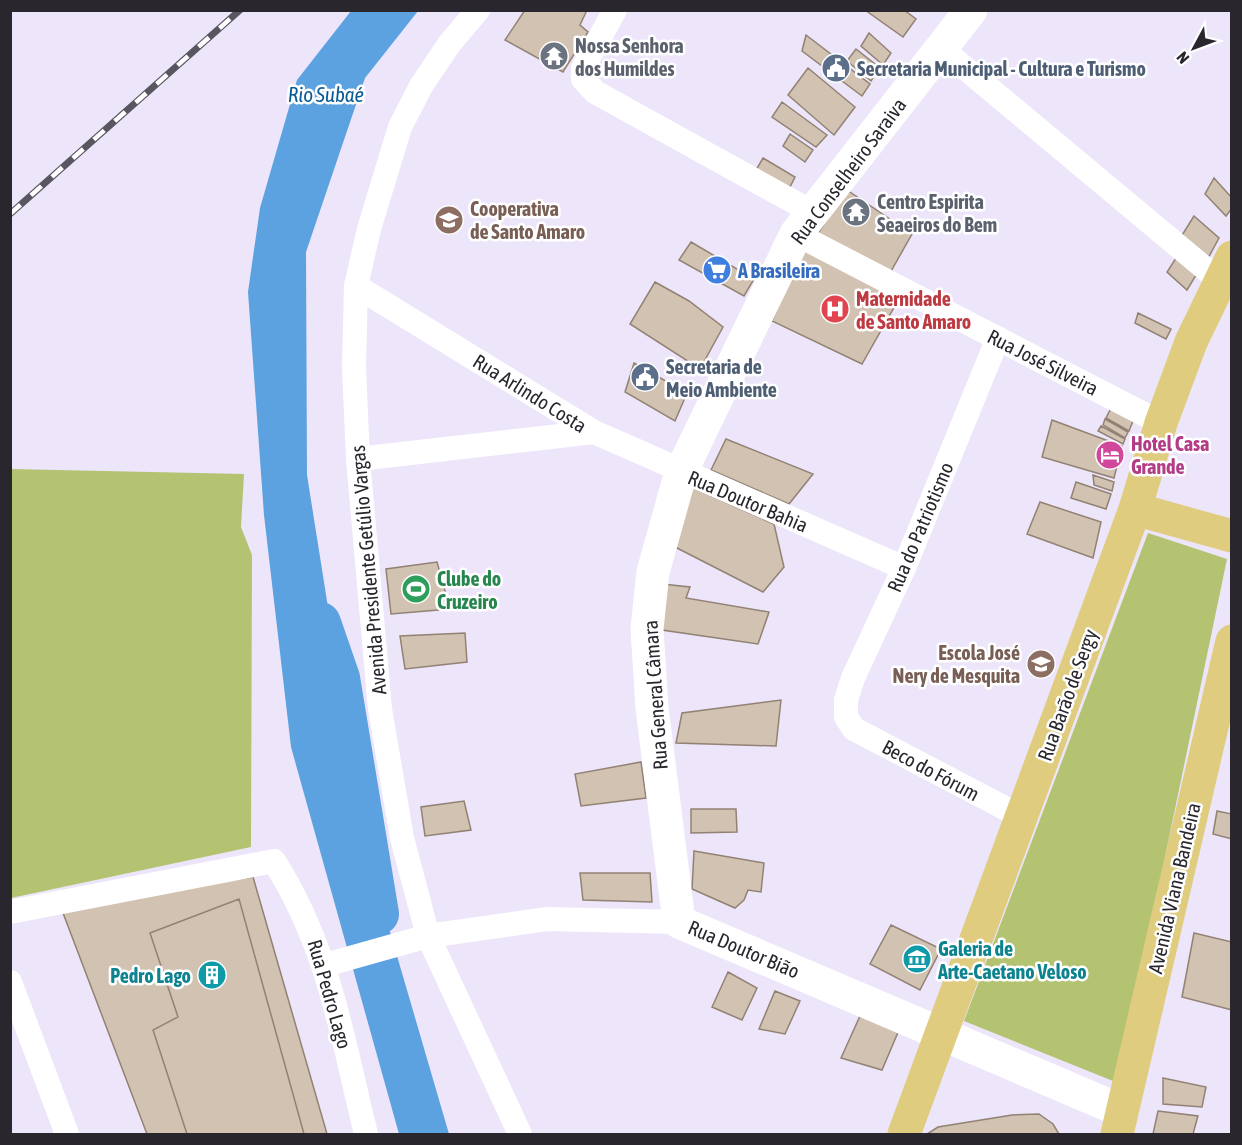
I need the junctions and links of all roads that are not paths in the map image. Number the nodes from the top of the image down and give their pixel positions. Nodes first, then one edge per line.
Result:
1 (478, 10) edge
2 (615, 10) edge
3 (971, 10) edge
4 (941, 48) junction
5 (804, 223) junction
6 (1226, 269) edge
7 (356, 286) junction
8 (998, 338) junction
9 (1161, 423) junction
10 (594, 432) junction
11 (358, 459) junction
12 (681, 472) junction
13 (1135, 509) junction
14 (1232, 536) edge
15 (904, 568) junction
16 (1232, 641) edge
17 (846, 717) joint
18 (1022, 817) junction
19 (10, 912) edge
20 (679, 922) junction
21 (419, 938) junction
22 (335, 963) junction
23 (10, 982) edge
24 (943, 1033) junction
25 (1120, 1123) edge
26 (67, 1134) edge
27 (366, 1134) edge
28 (520, 1134) edge
29 (904, 1134) edge

1 - 7 street, Avenida Presidente Getúlio Vargas
2 - 5 street, Rua José Silveira
3 - 4 street, Rua Conselheiro Saraiva
4 - 5 street, Rua Conselheiro Saraiva
4 - 6 street
5 - 8 street, Rua José Silveira
5 - 12 street, Rua Conselheiro Saraiva
6 - 9 main road, Rua Barão de Sergy
7 - 10 street, Rua Arlindo Costa
7 - 11 street, Avenida Presidente Getúlio Vargas
8 - 9 street, Rua José Silveira
8 - 15 street, Rua do Patriotismo
9 - 13 main road, Rua Barão de Sergy
10 - 11 street, Rua Arlindo Costa
10 - 12 street, Rua Doutor Bahia
11 - 21 street, Avenida Presidente Getúlio Vargas
12 - 15 street, Rua Doutor Bahia
12 - 20 street, Rua General Câmara
13 - 14 main road
13 - 18 main road, Rua Barão de Sergy
15 - 17 street, Rua do Patriotismo
16 - 25 main road, Avenida Viana Bandeira
17 - 18 street, Beco do Fórum
18 - 24 main road, Rua Barão de Sergy
19 - 22 street, Rua Pedro Lago
20 - 21 street, Rua Doutor Bião
20 - 24 street, Rua Doutor Bião
21 - 22 street, Rua Doutor Bião
21 - 28 street, Avenida Presidente Getúlio Vargas
22 - 27 street, Rua Pedro Lago
23 - 26 street
24 - 25 street, Rua Doutor Bião
24 - 29 main road, Rua Barão de Sergy

